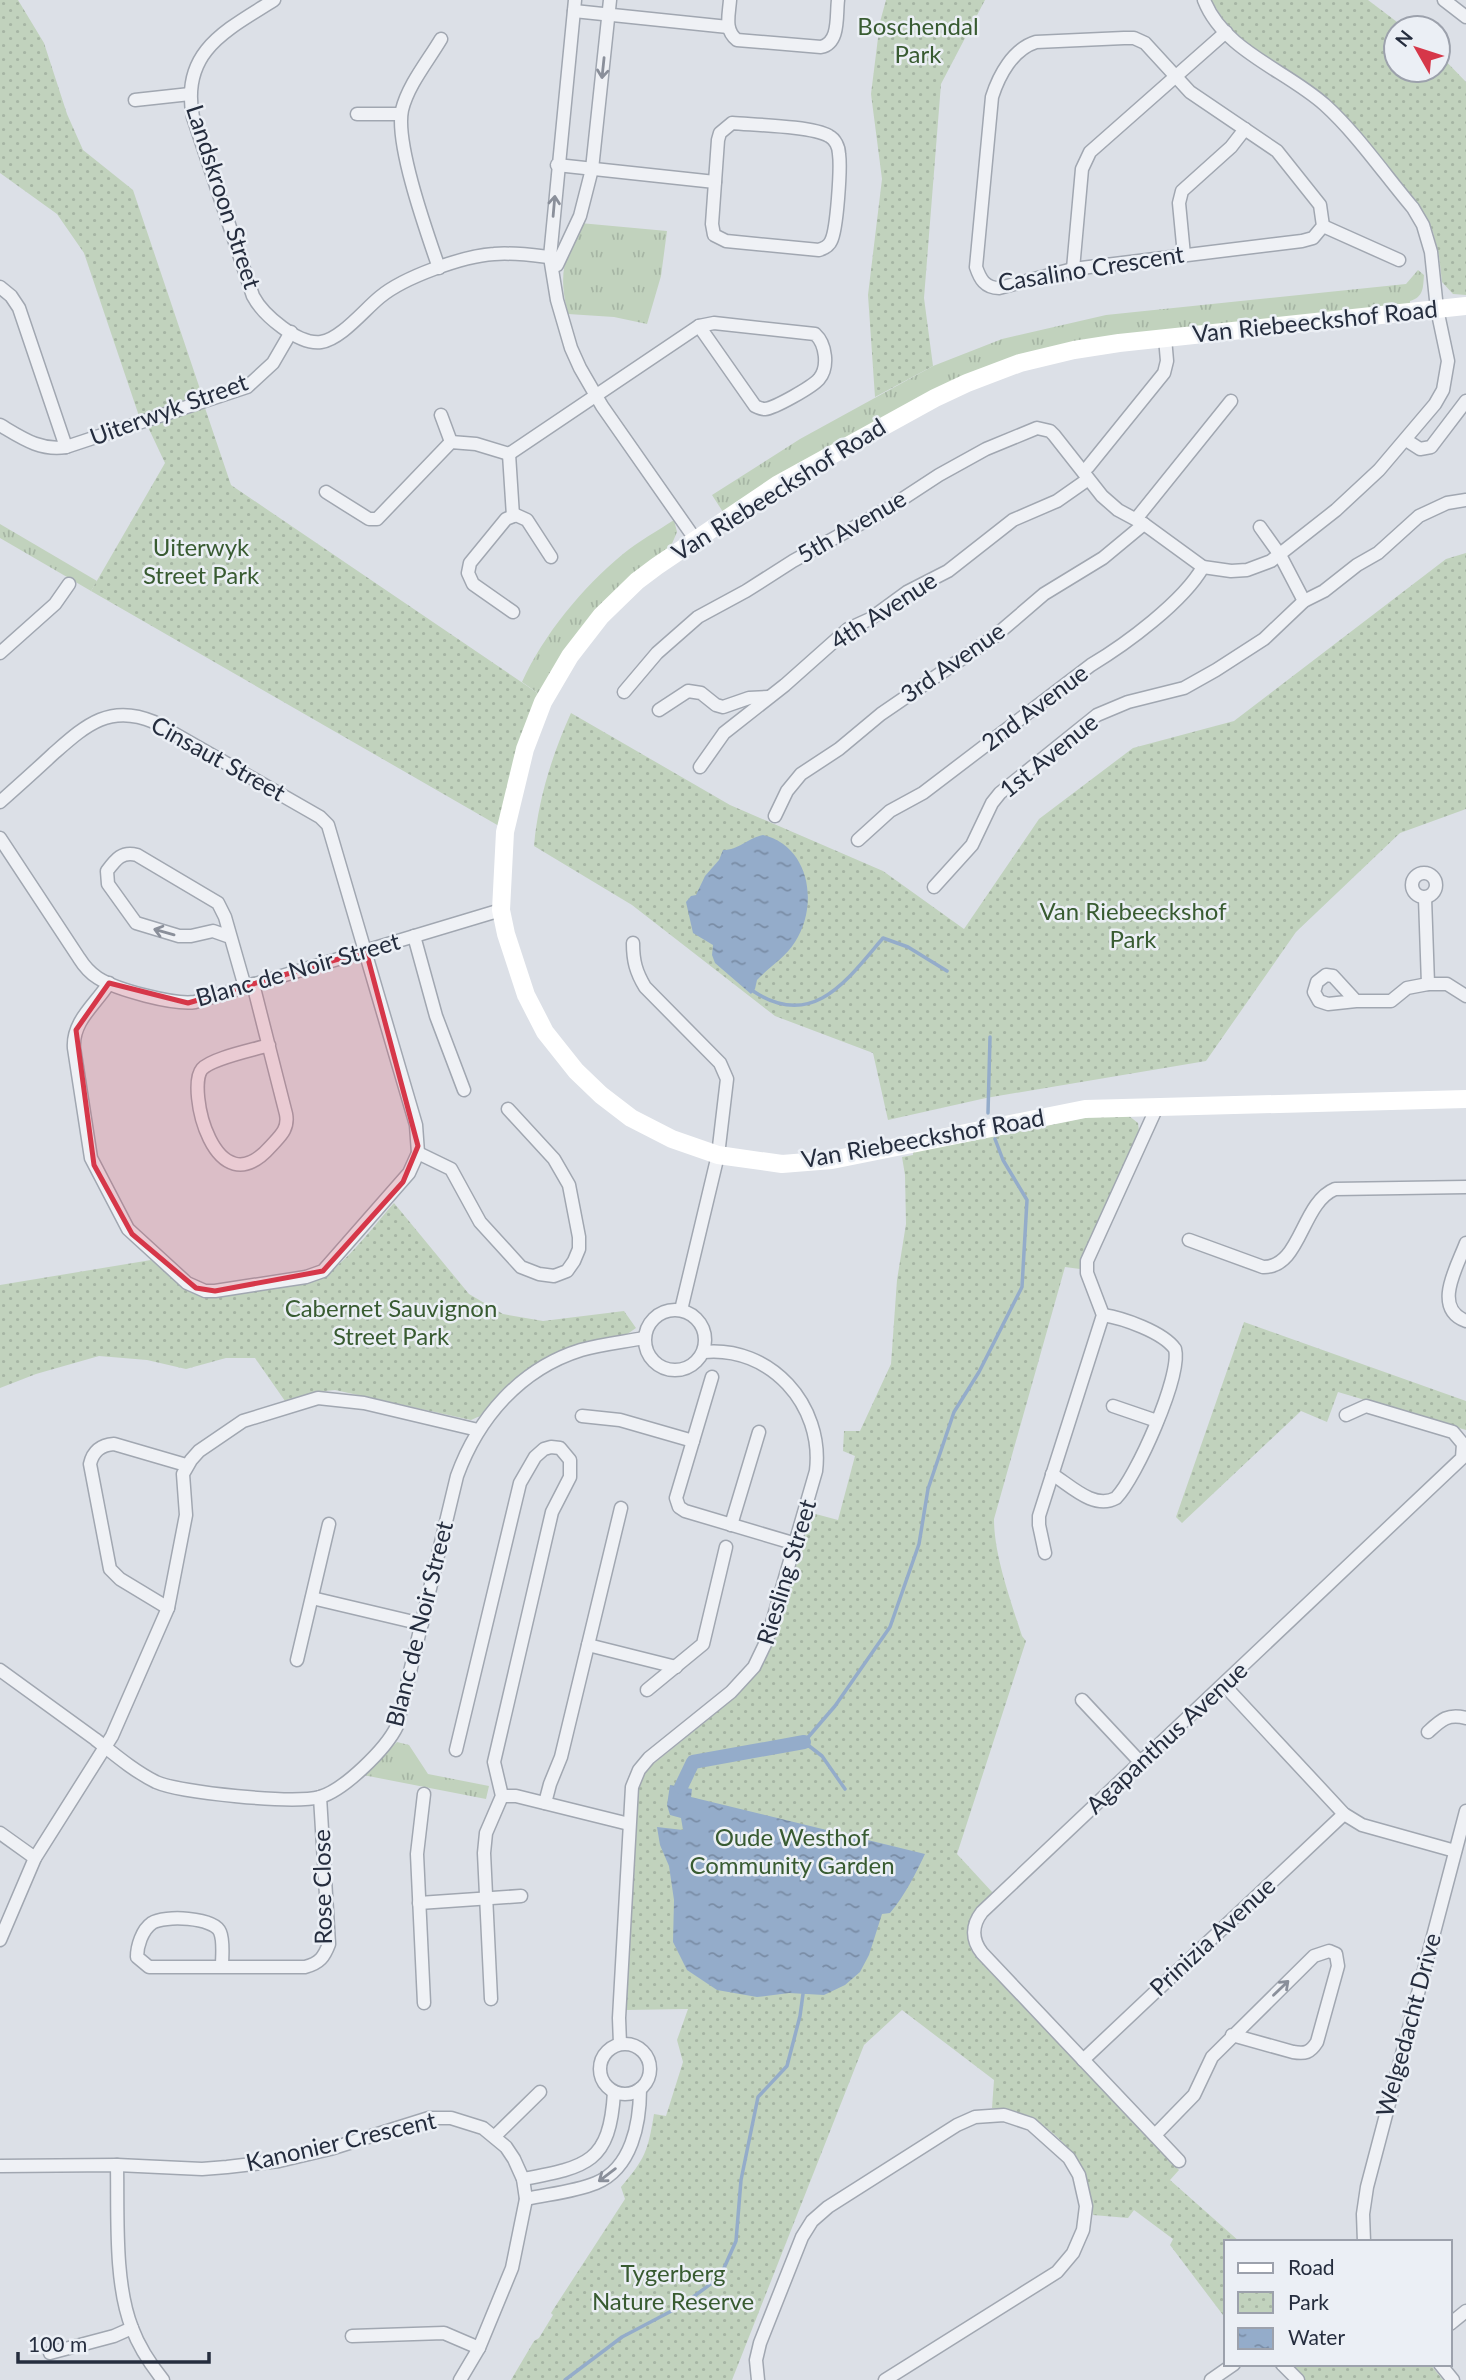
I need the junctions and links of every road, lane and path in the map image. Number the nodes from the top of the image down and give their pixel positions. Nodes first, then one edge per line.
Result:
1 (274, 0) edge
2 (610, 0) edge
3 (730, 0) edge
4 (838, 0) edge
5 (1204, 0) edge
6 (1444, 0) edge
7 (574, 6) edge
8 (608, 14) junction
9 (1466, 17) edge
10 (728, 27) junction
11 (1226, 32) junction
12 (441, 39) dead end
13 (1175, 78) junction
14 (190, 94) junction
15 (135, 100) dead end
16 (357, 114) dead end
17 (401, 114) junction
18 (1245, 129) junction
19 (557, 165) junction
20 (592, 169) junction
21 (715, 182) junction
22 (1323, 226) junction
23 (1184, 255) junction
24 (554, 258) junction
25 (1399, 260) dead end
26 (439, 268) junction
27 (1073, 269) junction
28 (0, 287) edge
29 (1466, 306) edge
30 (1437, 309) junction
31 (699, 326) junction
32 (291, 332) junction
33 (1165, 338) junction
34 (596, 396) junction
35 (1231, 401) dead end
36 (1466, 401) edge
37 (441, 415) dead end
38 (0, 425) edge
39 (1406, 440) junction
40 (451, 442) junction
41 (66, 447) junction
42 (509, 454) junction
43 (1087, 473) junction
44 (326, 492) dead end
45 (1466, 500) edge
46 (513, 516) junction
47 (1140, 522) junction
48 (1260, 527) dead end
49 (695, 540) junction
50 (1280, 555) junction
51 (551, 557) dead end
52 (1203, 567) junction
53 (69, 583) dead end
54 (1304, 601) junction
55 (513, 612) dead end
56 (0, 653) edge
57 (624, 692) dead end
58 (769, 697) junction
59 (659, 710) dead end
60 (700, 767) dead end
61 (0, 802) edge
62 (775, 816) dead end
63 (0, 838) edge
64 (858, 840) dead end
65 (934, 887) dead end
66 (1425, 898) dead end
67 (501, 910) junction
68 (414, 936) junction
69 (230, 937) junction
70 (633, 943) dead end
71 (366, 951) junction
72 (109, 983) junction
73 (1428, 984) junction
74 (249, 986) junction
75 (1466, 996) edge
76 (1356, 1001) dead end
77 (268, 1045) junction
78 (464, 1090) dead end
79 (1466, 1099) edge
80 (1157, 1107) junction
81 (508, 1109) dead end
82 (418, 1153) junction
83 (718, 1155) junction
84 (1466, 1187) edge
85 (1189, 1240) dead end
86 (1466, 1243) edge
87 (681, 1310) junction
88 (1102, 1315) junction
89 (1466, 1321) edge
90 (644, 1338) junction
91 (703, 1352) junction
92 (712, 1377) dead end
93 (1113, 1406) dead end
94 (1346, 1415) dead end
95 (582, 1416) dead end
96 (1157, 1421) junction
97 (478, 1430) junction
98 (759, 1432) dead end
99 (693, 1441) junction
100 (186, 1465) junction
101 (1052, 1474) junction
102 (621, 1508) dead end
103 (329, 1524) dead end
104 (731, 1525) junction
105 (796, 1544) junction
106 (726, 1548) dead end
107 (1045, 1553) dead end
108 (312, 1598) junction
109 (168, 1608) junction
110 (422, 1624) junction
111 (588, 1645) junction
112 (297, 1660) dead end
113 (676, 1667) junction
114 (0, 1670) edge
115 (1223, 1685) junction
116 (647, 1690) dead end
117 (1083, 1700) dead end
118 (1466, 1718) edge
119 (1428, 1732) dead end
120 (105, 1747) junction
121 (456, 1750) dead end
122 (1141, 1763) junction
123 (424, 1794) dead end
124 (502, 1796) junction
125 (320, 1797) junction
126 (545, 1803) junction
127 (1466, 1811) edge
128 (1344, 1814) junction
129 (629, 1824) junction
130 (0, 1833) edge
131 (1455, 1851) junction
132 (35, 1858) junction
133 (521, 1896) dead end
134 (486, 1899) junction
135 (419, 1903) junction
136 (0, 1940) edge
137 (222, 1966) junction
138 (491, 1999) dead end
139 (424, 2003) dead end
140 (1232, 2035) junction
141 (620, 2044) junction
142 (1083, 2060) junction
143 (640, 2089) junction
144 (540, 2092) dead end
145 (614, 2092) junction
146 (1154, 2135) junction
147 (495, 2136) junction
148 (1179, 2161) dead end
149 (117, 2165) junction
150 (0, 2166) edge
151 (523, 2179) junction
152 (526, 2199) junction
153 (1364, 2240) edge
154 (1466, 2311) edge
155 (1452, 2322) edge
156 (132, 2328) junction
157 (352, 2336) dead end
158 (479, 2348) junction
159 (50, 2353) dead end
160 (1231, 2366) edge
161 (1284, 2366) edge
162 (163, 2380) edge
163 (460, 2380) edge
164 (758, 2380) edge
165 (885, 2380) edge
166 (1211, 2380) edge
167 (1298, 2380) edge

1 - 14 street, Landskroon Street
2 - 8 street
3 - 10 street
4 - 10 street
5 - 11 street
6 - 9 street
7 - 8 street
7 - 19 street
8 - 10 street
8 -> 20 street
11 - 13 street
11 - 30 street
12 - 17 street
13 - 18 street, Casalino Crescent
13 - 27 street
13 - 27 street, Casalino Crescent
14 - 15 street, Landskroon Street
14 - 32 street, Landskroon Street
16 - 17 street
17 - 26 street
18 - 22 street, Casalino Crescent
18 - 23 street
19 - 20 street
24 -> 19 street
20 - 21 street
20 - 24 street
21 - 21 street
22 - 23 street, Casalino Crescent
22 - 25 street
23 - 27 street, Casalino Crescent
24 - 26 street, Landskroon Street
24 - 34 street
26 - 32 street, Landskroon Street
28 - 41 street, Uiterwyk Street
29 - 30 street, Van Riebeeckshof Road
30 - 33 street, Van Riebeeckshof Road
30 - 39 street
31 - 31 street
31 - 34 street
32 - 41 street, Uiterwyk Street
33 - 43 street, Van Riebeeckshof Road
33 - 49 street, Van Riebeeckshof Road
34 - 42 street
34 - 49 street
35 - 47 street, 3rd Avenue
36 - 39 street
37 - 40 street
38 - 41 street, Uiterwyk Street
39 - 50 street
40 - 42 street
40 - 44 street
42 - 46 street
43 - 47 street
43 - 57 street, 5th Avenue
43 - 58 street, 4th Avenue
45 - 54 street, 1st Avenue
46 - 51 street
46 - 55 street
47 - 52 street
47 - 62 street, 3rd Avenue
48 - 50 street
49 - 67 street, Van Riebeeckshof Road
50 - 52 street
50 - 54 street
52 - 64 street, 2nd Avenue
53 - 56 street
54 - 65 street, 1st Avenue
58 - 59 street
58 - 60 street, 4th Avenue
61 - 71 street, Cinsaut Street
63 - 72 street, Blanc de Noir Street
66 - 73 street
67 - 68 street, Blanc de Noir Street
67 - 83 street, Van Riebeeckshof Road
68 - 71 street, Blanc de Noir Street
68 - 78 street
69 -> 69 street
69 - 74 street
70 - 83 street
71 - 74 street, Blanc de Noir Street
71 - 82 street, Cinsaut Street
72 - 74 street, Blanc de Noir Street
72 - 82 street
73 - 75 street
73 - 76 street
74 - 77 street
77 - 77 street
79 - 80 street, Van Riebeeckshof Road
80 - 83 street, Van Riebeeckshof Road
80 - 88 street
81 - 82 street
83 - 87 street
84 - 85 street
86 - 89 street
87 - 90 street
87 - 91 street
88 - 96 street
88 - 101 street
90 - 91 street
90 - 97 street, Blanc de Noir Street
91 - 105 street, Riesling Street
92 - 99 street
93 - 96 street
94 - 115 street, Agapanthus Avenue
95 - 99 street
96 - 101 street
97 - 100 street
97 - 110 street, Blanc de Noir Street
98 - 104 street
99 - 104 street
100 - 109 street
100 - 109 street
101 - 107 street
102 - 111 street
103 - 108 street
104 - 105 street
105 - 129 street, Riesling Street
106 - 113 street
108 - 110 street
108 - 112 street
109 - 120 street
110 - 125 street, Blanc de Noir Street
111 - 113 street
111 - 126 street
113 - 116 street
114 - 120 street
115 - 122 street, Agapanthus Avenue
115 - 128 street
117 - 122 street
118 - 119 street
120 - 125 street
120 - 132 street
121 - 124 street
122 - 142 street, Agapanthus Avenue
123 - 135 street
124 - 126 street
124 - 134 street
125 - 137 street, Rose Close
126 - 129 street
127 - 131 street, Welgedacht Drive
128 - 131 street
128 - 142 street, Prinizia Avenue
129 - 141 street, Riesling Street
130 - 132 street
131 - 153 street, Welgedacht Drive
132 - 136 street
133 - 134 street
134 - 135 street
134 - 138 street
135 - 139 street
137 - 137 street, Rose Close
140 -> 140 street
140 - 146 street
141 - 143 street
141 - 145 street
142 - 146 street, Agapanthus Avenue
143 - 145 street
143 -> 152 street
144 - 147 street
145 - 151 street
146 - 148 street, Agapanthus Avenue
147 - 149 street, Kanonier Crescent
147 - 151 street, Kanonier Crescent
149 - 150 street, Kanonier Crescent
149 - 156 street
151 - 152 street, Kanonier Crescent
152 - 158 street, Kanonier Crescent
154 - 155 street
156 - 159 street
156 - 162 street
157 - 158 street
158 - 163 street, Kanonier Crescent
160 - 166 street
161 - 167 street
164 - 165 street

